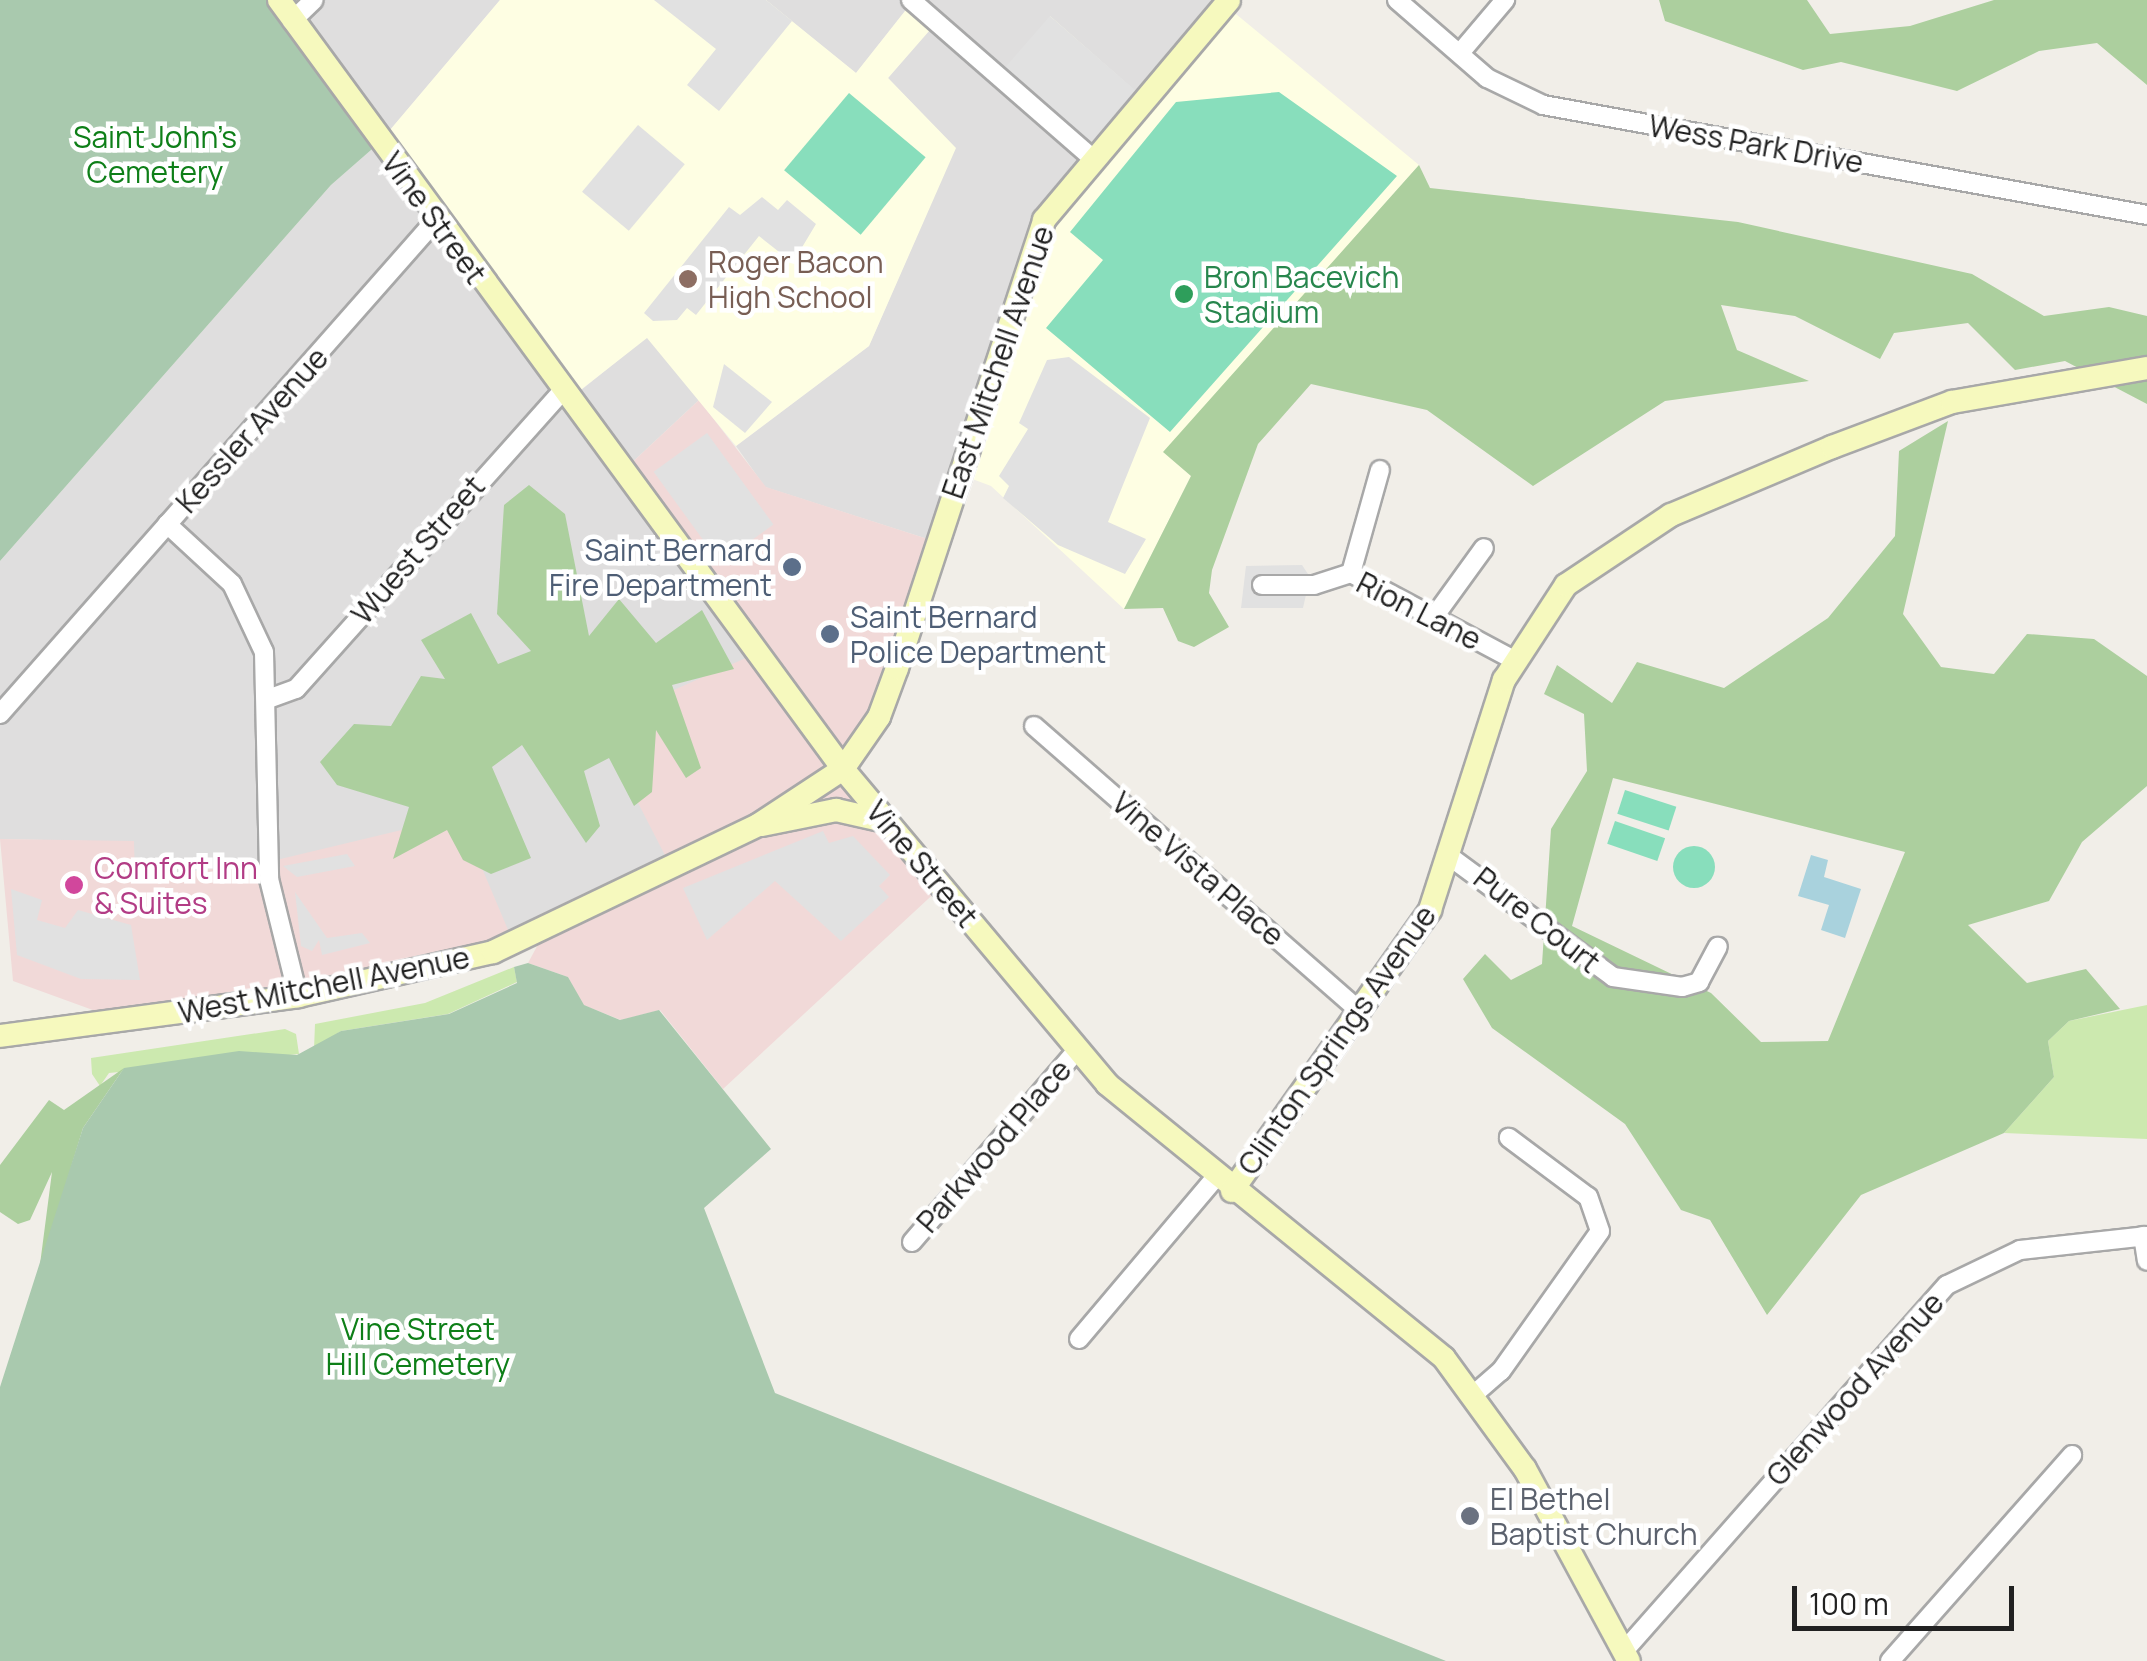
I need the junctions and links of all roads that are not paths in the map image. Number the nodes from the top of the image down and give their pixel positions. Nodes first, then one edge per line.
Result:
1 (279, 0) edge
2 (314, 0) edge
3 (1229, 0) edge
4 (1397, 0) edge
5 (1506, 0) edge
6 (923, 4) edge
7 (292, 22) junction
8 (1460, 53) junction
9 (1090, 157) junction
10 (2147, 215) edge
11 (435, 221) junction
12 (2147, 368) edge
13 (562, 390) junction
14 (1380, 470) dead end
15 (167, 524) junction
16 (1484, 548) dead end
17 (1352, 573) junction
18 (1262, 585) dead end
19 (1434, 617) junction
20 (1514, 660) junction
21 (268, 699) junction
22 (0, 714) edge
23 (1034, 726) dead end
24 (842, 769) junction
25 (886, 822) junction
26 (758, 825) junction
27 (1453, 858) junction
28 (1718, 947) dead end
29 (298, 996) junction
30 (1361, 1012) junction
31 (0, 1036) edge
32 (1077, 1050) junction
33 (1509, 1138) dead end
34 (1224, 1184) junction
35 (2145, 1236) edge
36 (912, 1242) dead end
37 (2147, 1261) edge
38 (1078, 1339) dead end
39 (1472, 1396) junction
40 (2072, 1454) dead end
41 (1626, 1656) edge
42 (1890, 1661) edge

1 - 7 main road, Vine Street
2 - 7 street
3 - 9 main road, East Mitchell Avenue
4 - 8 street, Wess Park Drive
5 - 8 street
6 - 9 street
7 - 11 main road, Vine Street
8 - 10 street, Wess Park Drive
9 - 24 main road, East Mitchell Avenue
11 - 13 main road, Vine Street
11 - 15 street, Kessler Avenue
12 - 20 main road, Clinton Springs Avenue
13 - 21 street, Wuest Street
13 - 24 main road, Vine Street
14 - 17 street
15 - 21 street, Kessler Avenue
15 - 22 street
16 - 19 street
17 - 18 street, Rion Lane
17 - 19 street, Rion Lane
19 - 20 street, Rion Lane
20 - 27 main road, Clinton Springs Avenue
21 - 29 street, Kessler Avenue
23 - 30 street, Vine Vista Place
24 - 25 main road, Vine Street
24 - 26 main road, West Mitchell Avenue
25 - 26 main road
25 - 32 main road, Vine Street
26 - 29 main road, West Mitchell Avenue
27 - 28 street, Pure Court
27 - 30 main road, Clinton Springs Avenue
29 - 31 main road, West Mitchell Avenue
30 - 34 main road, Clinton Springs Avenue
32 - 34 main road, Vine Street
32 - 36 street, Parkwood Place
33 - 39 street
34 - 38 street
34 - 39 main road, Vine Street
35 - 37 street
35 - 41 street, Glenwood Avenue
39 - 41 main road, Vine Street
40 - 42 street

